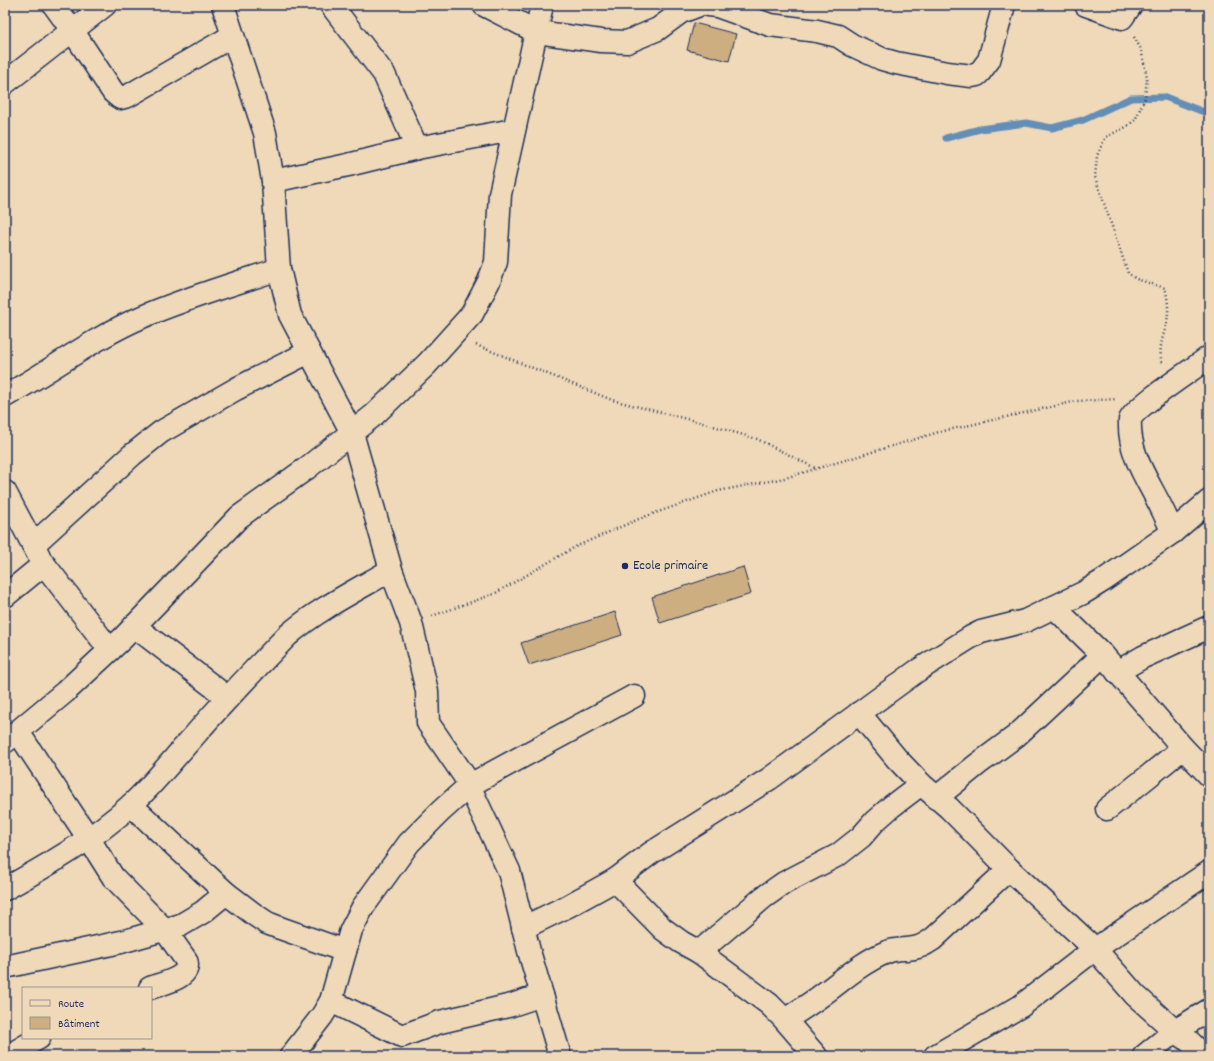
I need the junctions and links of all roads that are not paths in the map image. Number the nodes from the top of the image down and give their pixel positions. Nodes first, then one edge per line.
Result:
1 (54, 5) edge
2 (105, 5) edge
3 (223, 5) edge
4 (331, 5) edge
5 (484, 5) edge
6 (542, 5) edge
7 (711, 5) edge
8 (1004, 5) edge
9 (1086, 5) edge
10 (1127, 11) edge
11 (72, 30) junction
12 (537, 32) junction
13 (232, 36) junction
14 (5, 83) edge
15 (513, 130) junction
16 (417, 148) junction
17 (273, 180) junction
18 (279, 269) junction
19 (309, 352) junction
20 (1209, 357) edge
21 (5, 396) edge
22 (352, 433) junction
23 (5, 492) edge
24 (1209, 501) edge
25 (1173, 532) junction
26 (33, 544) junction
27 (44, 564) junction
28 (391, 570) junction
29 (5, 596) edge
30 (1054, 607) junction
31 (134, 626) junction
32 (1209, 627) edge
33 (110, 650) junction
34 (1103, 655) junction
35 (1117, 672) junction
36 (634, 696) dead end
37 (228, 698) junction
38 (859, 713) junction
39 (12, 737) edge
40 (1183, 748) junction
41 (1209, 775) edge
42 (470, 785) junction
43 (928, 791) junction
44 (131, 804) junction
45 (1107, 809) dead end
46 (90, 839) junction
47 (1009, 869) junction
48 (1209, 872) edge
49 (615, 880) junction
50 (5, 889) edge
51 (226, 893) junction
52 (523, 928) junction
53 (164, 929) junction
54 (1095, 949) junction
55 (345, 951) junction
56 (699, 952) junction
57 (5, 967) edge
58 (152, 987) edge
59 (542, 995) junction
60 (331, 1001) junction
61 (1209, 1010) edge
62 (785, 1020) junction
63 (1175, 1031) junction
64 (37, 1039) edge
65 (8, 1056) edge
66 (291, 1056) edge
67 (560, 1056) edge
68 (816, 1056) edge
69 (935, 1056) edge
70 (1144, 1056) edge
71 (1204, 1056) edge

1 - 11 street
2 - 11 street
3 - 13 street
4 - 16 street
5 - 12 street
6 - 12 street
7 - 8 street
7 - 12 street
9 - 10 street
11 - 13 street
11 - 14 street
12 - 15 street
13 - 17 street
15 - 16 street
15 - 22 street
16 - 17 street
17 - 18 street
18 - 19 street
18 - 21 street
19 - 22 street
19 - 26 street
20 - 25 street
22 - 28 street
22 - 31 street
23 - 26 street
24 - 25 street
25 - 30 street
26 - 27 street
27 - 29 street
27 - 33 street
28 - 37 street
28 - 42 street
30 - 34 street
30 - 38 street
31 - 33 street
31 - 37 street
32 - 35 street
33 - 39 street
34 - 35 street
34 - 43 street
35 - 40 street
36 - 42 street
37 - 44 street
38 - 43 street
38 - 49 street
39 - 46 street
40 - 41 street
40 - 45 street
42 - 52 street
42 - 55 street
43 - 47 street
43 - 56 street
44 - 46 street
44 - 51 street
46 - 50 street
46 - 53 street
47 - 54 street
47 - 62 street
48 - 54 street
49 - 52 street
49 - 56 street
51 - 53 street
51 - 55 street
52 - 59 street
53 - 57 street
53 - 58 street
54 - 63 street
54 - 69 street
55 - 60 street
56 - 62 street
59 - 60 street
59 - 67 street
60 - 66 street
61 - 63 street
62 - 68 street
63 - 70 street
63 - 71 street
64 - 65 street

